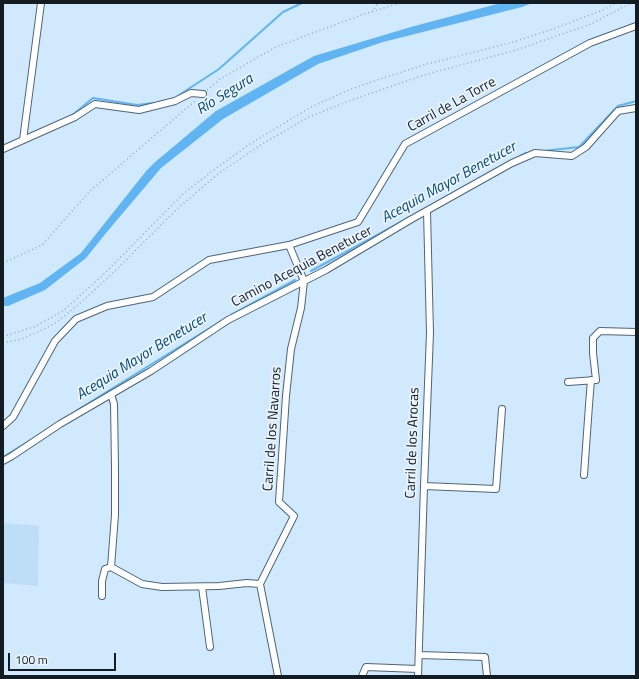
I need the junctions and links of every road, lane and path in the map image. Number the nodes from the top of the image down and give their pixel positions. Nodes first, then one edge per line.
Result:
1 (42, 3) edge
2 (378, 3) edge
3 (400, 3) edge
4 (616, 3) edge
5 (631, 3) edge
6 (372, 12) junction
7 (636, 26) edge
8 (203, 94) junction
9 (636, 108) edge
10 (24, 140) junction
11 (3, 149) edge
12 (427, 211) junction
13 (289, 245) junction
14 (3, 263) edge
15 (304, 281) junction
16 (636, 332) edge
17 (3, 336) edge
18 (3, 343) edge
19 (591, 380) junction
20 (568, 382) dead end
21 (111, 394) junction
22 (502, 409) dead end
23 (3, 426) edge
24 (3, 461) edge
25 (584, 475) dead end
26 (424, 486) junction
27 (111, 566) junction
28 (260, 584) junction
29 (202, 586) junction
30 (102, 596) dead end
31 (210, 647) dead end
32 (419, 655) junction
33 (418, 669) junction
34 (278, 676) edge
35 (362, 676) edge
36 (418, 676) edge
37 (487, 676) edge

1 - 10 street
2 - 6 path
3 - 6 path
4 - 17 path
5 - 18 path
6 - 8 path
7 - 13 street, Carril de La Torre
8 - 10 street
8 - 14 path
9 - 12 street, Camino Acequia Benetucer
10 - 11 street
12 - 15 street, Camino Acequia Benetucer
12 - 26 street, Carril de los Arocas
13 - 15 street, Carril de los Navarros
13 - 23 street, Carril de La Torre
15 - 21 street, Camino Acequia Benetucer
15 - 28 street, Carril de los Navarros
16 - 19 street
19 - 20 street
19 - 25 street
21 - 24 street, Camino Acequia Benetucer
21 - 27 street
22 - 26 street
26 - 32 street, Carril de los Arocas
27 - 29 street
27 - 30 street
28 - 29 street
28 - 34 street
29 - 31 street
32 - 33 street, Carril de los Arocas
32 - 37 street
33 - 35 street
33 - 36 street, Carril de los Arocas

